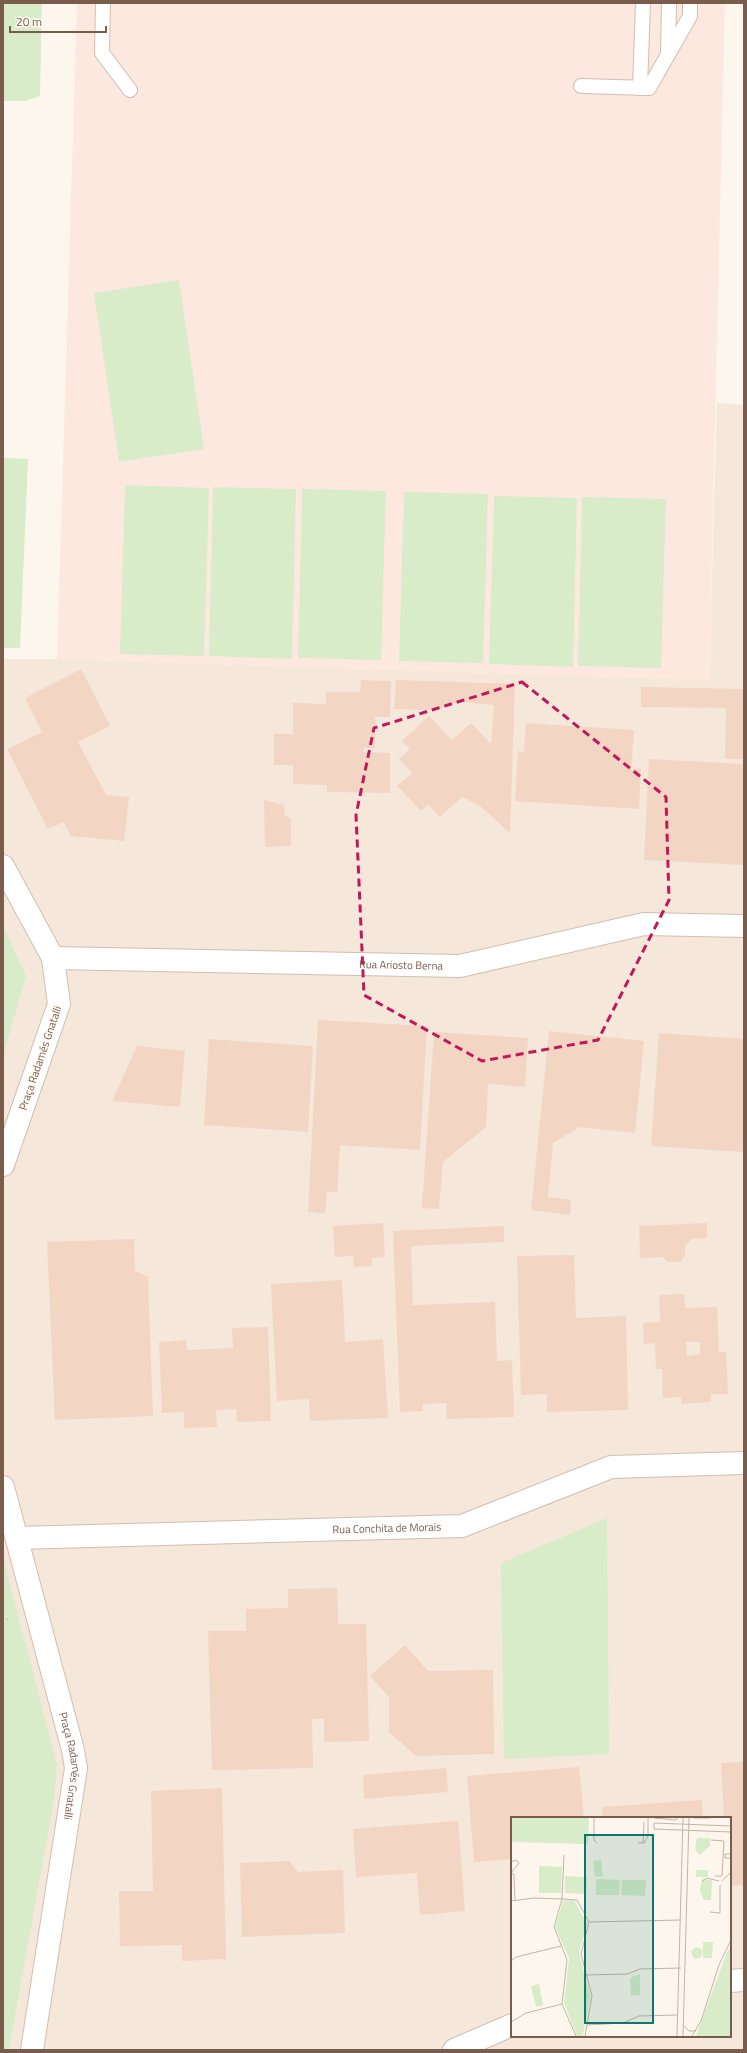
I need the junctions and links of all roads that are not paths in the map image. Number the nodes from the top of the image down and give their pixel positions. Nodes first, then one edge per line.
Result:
1 (103, 3) edge
2 (643, 3) edge
3 (669, 3) edge
4 (690, 3) edge
5 (668, 54) junction
6 (582, 86) dead end
7 (640, 88) junction
8 (130, 90) dead end
9 (3, 866) edge
10 (744, 926) edge
11 (53, 958) junction
12 (3, 1165) edge
13 (744, 1463) edge
14 (3, 1487) edge
15 (17, 1538) junction
16 (744, 1980) edge
17 (731, 1981) edge
18 (511, 2025) edge
19 (32, 2050) edge
20 (454, 2050) edge

1 - 8 lane
2 - 7 lane
3 - 5 lane
4 - 5 lane
5 - 7 lane
6 - 7 lane
9 - 11 street, Praça Radamés Gnatalli
10 - 11 street, Rua Ariosto Berna
11 - 12 street, Praça Radamés Gnatalli
13 - 15 street, Rua Conchita de Morais
14 - 15 street, Praça Radamés Gnatalli
15 - 19 street, Praça Radamés Gnatalli
16 - 17 street
18 - 20 street

